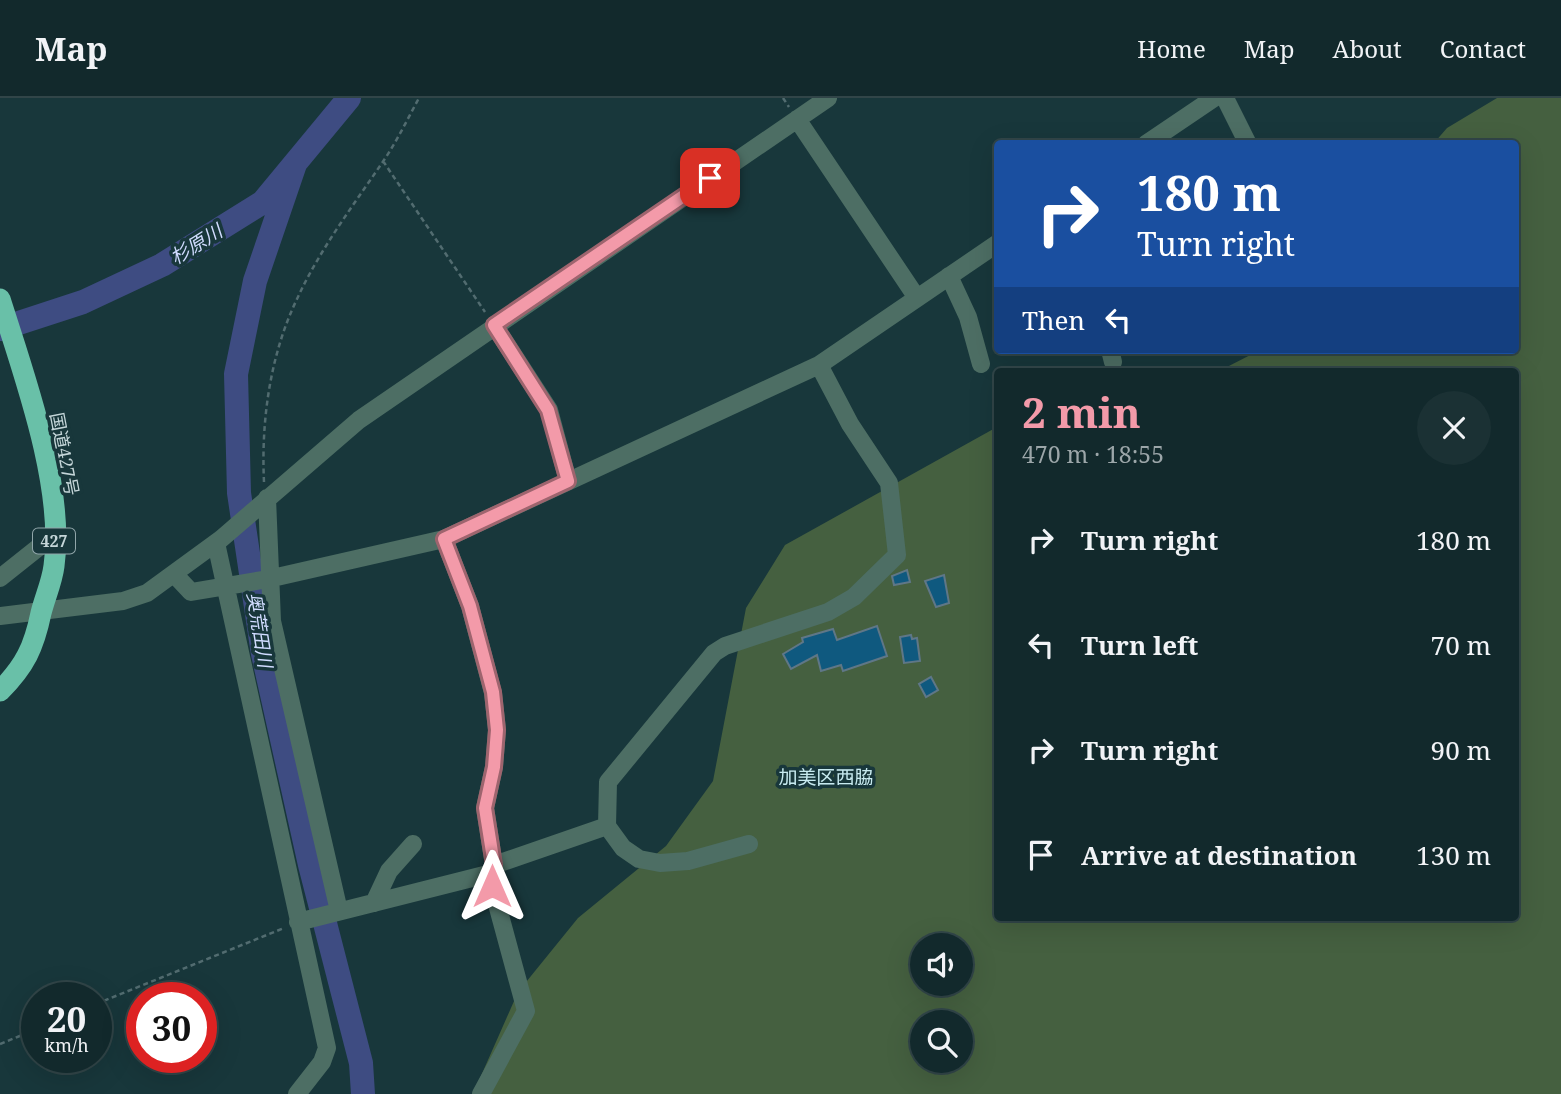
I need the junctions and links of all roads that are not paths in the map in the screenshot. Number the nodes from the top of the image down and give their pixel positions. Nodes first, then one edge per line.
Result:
1 (828, 98) edge
2 (1214, 98) edge
3 (1225, 98) edge
4 (797, 119) junction
5 (1152, 140) edge
6 (1246, 140) edge
7 (994, 246) edge
8 (949, 276) junction
9 (917, 298) junction
10 (0, 299) edge
11 (494, 325) junction
12 (981, 364) dead end
13 (819, 365) junction
14 (568, 481) junction
15 (264, 501) junction
16 (54, 536) junction
17 (444, 539) junction
18 (218, 541) junction
19 (174, 575) junction
20 (0, 578) edge
21 (265, 579) junction
22 (229, 585) junction
23 (41, 613) junction
24 (0, 616) edge
25 (0, 691) edge
26 (607, 826) junction
27 (413, 844) dead end
28 (749, 844) dead end
29 (493, 869) junction
30 (374, 903) junction
31 (337, 911) junction
32 (300, 921) junction
33 (297, 1094) edge
34 (481, 1094) edge

1 - 4 street
2 - 5 street
3 - 6 street
4 - 9 street
4 - 11 street
7 - 8 street
8 - 9 street
8 - 12 street
9 - 13 street
10 - 16 highway, 国道427号 / 427
11 - 14 street
11 - 15 street
13 - 14 street
13 - 26 street
14 - 17 street
15 - 18 street
15 - 21 street
16 - 20 street
16 - 23 highway, 国道427号 / 427
17 - 21 street
17 - 29 street
18 - 19 street
18 - 22 street
19 - 22 street
19 - 23 street
21 - 22 street
21 - 31 street
22 - 32 street
23 - 24 street
23 - 25 highway, 国道427号 / 427
26 - 28 street
26 - 29 street
27 - 30 street
29 - 30 street
29 - 34 street
30 - 31 street
31 - 32 street
32 - 33 street

